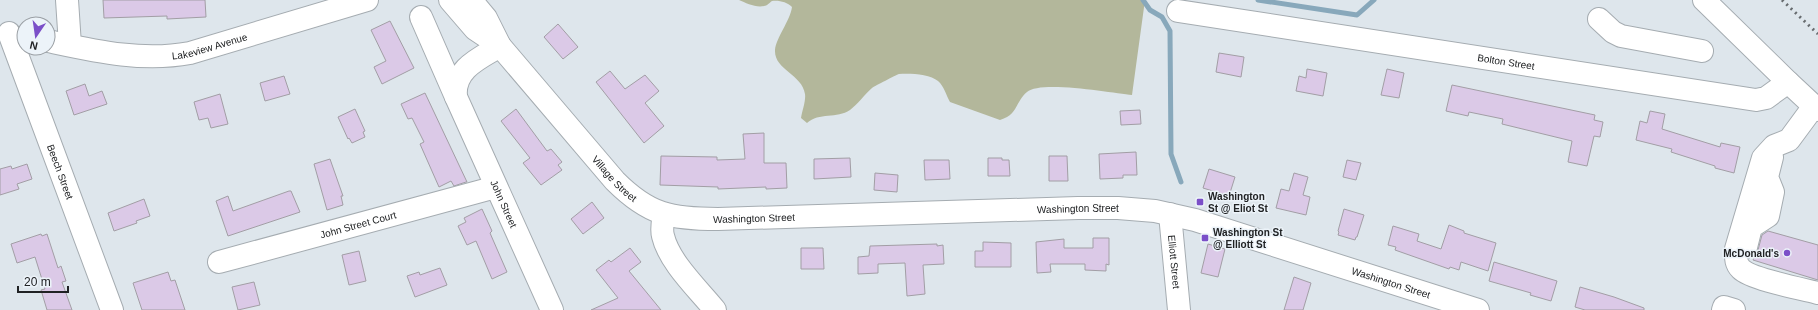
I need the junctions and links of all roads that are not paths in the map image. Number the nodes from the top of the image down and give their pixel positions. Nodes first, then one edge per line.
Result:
1 (67, 0) edge
2 (367, 0) edge
3 (450, 0) edge
4 (471, 0) edge
5 (1704, 0) edge
6 (1178, 11) dead end
7 (420, 17) dead end
8 (1599, 19) dead end
9 (11, 33) edge
10 (56, 42) edge
11 (70, 45) junction
12 (500, 46) junction
13 (1702, 51) dead end
14 (1788, 82) junction
15 (456, 97) junction
16 (1816, 108) edge
17 (1782, 143) junction
18 (496, 187) junction
19 (664, 214) junction
20 (1170, 214) junction
21 (219, 262) dead end
22 (1811, 291) edge
23 (112, 310) edge
24 (552, 310) edge
25 (714, 310) edge
26 (1179, 310) edge
27 (1478, 310) edge
28 (1723, 310) edge
29 (1734, 310) edge

1 - 11 street
2 - 11 street, Lakeview Avenue
3 - 12 street, Village Street
4 - 12 street, Village Street
5 - 14 street
6 - 14 street, Bolton Street
7 - 15 street, John Street
8 - 13 street
9 - 23 street, Beech Street
10 - 11 street, Lakeview Avenue
12 - 15 street
12 - 19 street, Village Street
14 - 16 street
15 - 18 street, John Street
16 - 17 street
17 - 22 street
17 - 22 street
18 - 21 street, John Street Court
18 - 24 street, John Street
19 - 20 street, Washington Street
19 - 25 street
20 - 26 street, Elliott Street
20 - 27 street, Washington Street
28 - 29 street

